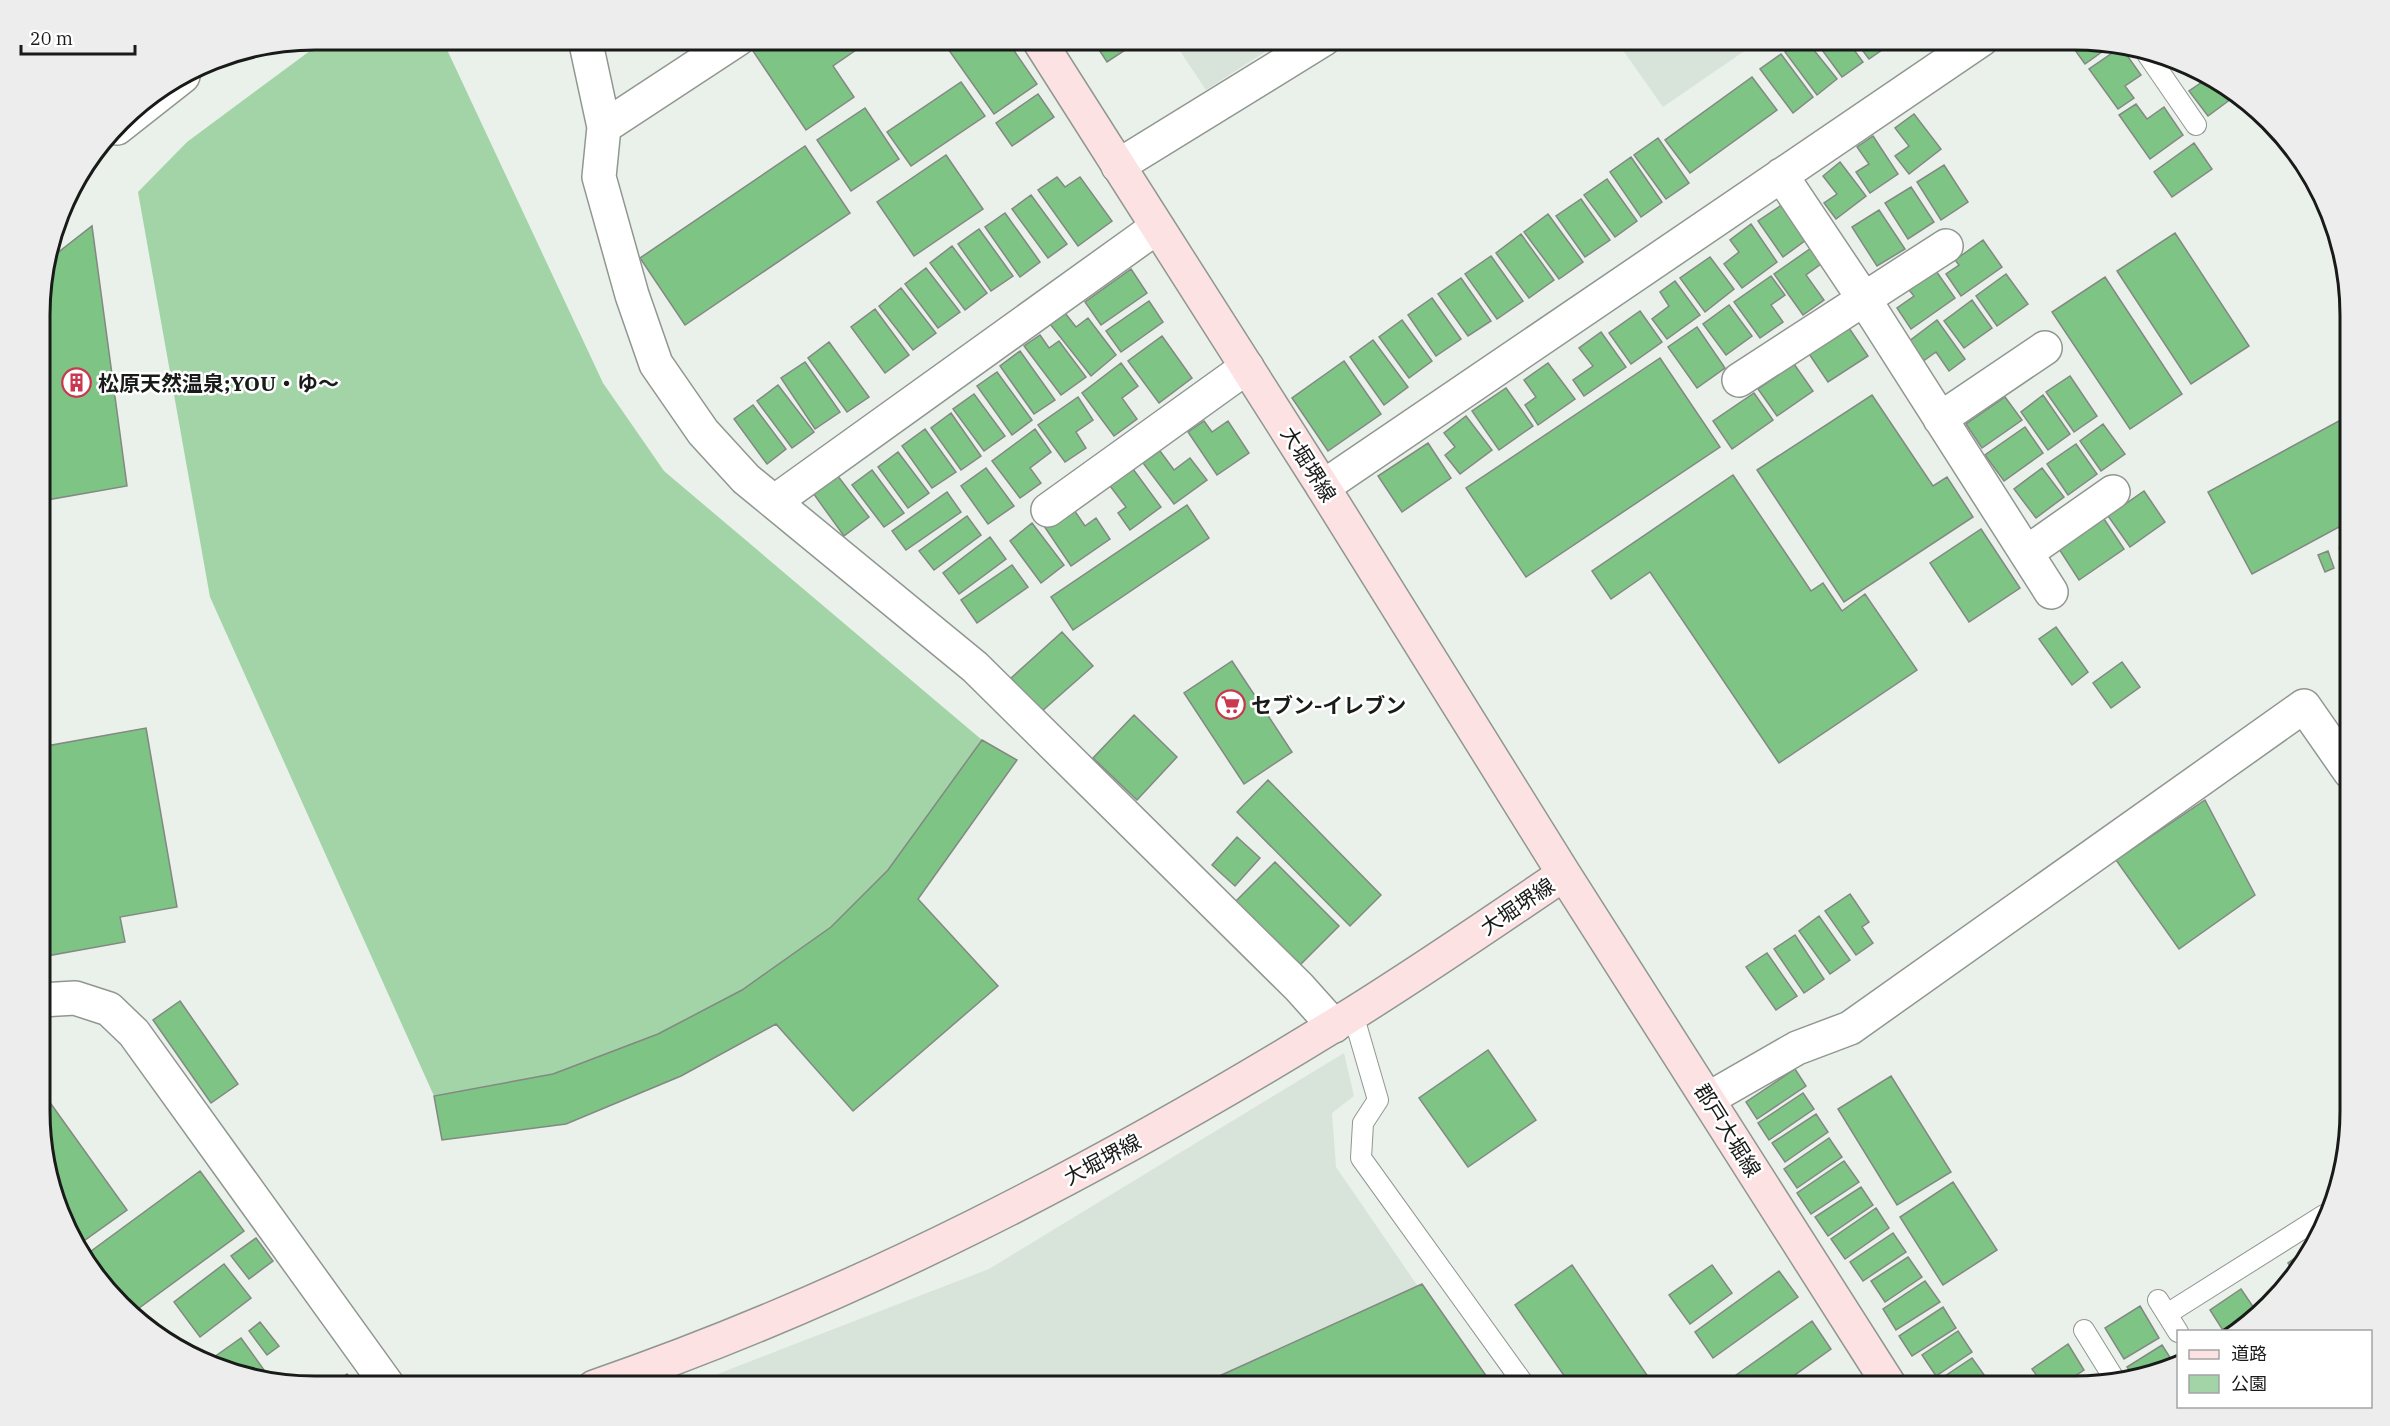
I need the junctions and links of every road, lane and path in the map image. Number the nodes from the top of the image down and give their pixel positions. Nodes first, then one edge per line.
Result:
1 (587, 50) edge
2 (721, 50) edge
3 (1045, 50) edge
4 (1306, 50) edge
5 (1966, 50) edge
6 (2152, 62) edge
7 (2196, 125) dead end
8 (604, 127) junction
9 (1118, 166) junction
10 (1781, 175) junction
11 (1157, 227) junction
12 (1946, 246) dead end
13 (1864, 299) junction
14 (2045, 348) dead end
15 (1247, 367) junction
16 (1739, 380) dead end
17 (1940, 419) junction
18 (1323, 487) junction
19 (2113, 492) dead end
20 (774, 502) junction
21 (1048, 510) dead end
22 (2025, 553) junction
23 (2051, 592) dead end
24 (2340, 758) edge
25 (1564, 874) junction
26 (50, 999) edge
27 (1344, 1020) junction
28 (1708, 1100) junction
29 (2317, 1219) edge
30 (2084, 1330) dead end
31 (2177, 1330) edge
32 (2111, 1374) edge
33 (380, 1376) edge
34 (627, 1376) edge
35 (1518, 1376) edge
36 (1884, 1376) edge

1 - 8 street
2 - 8 street
3 - 9 main road, 大堀堺線
4 - 9 street
5 - 10 street
6 - 7 lane
8 - 20 street
9 - 11 main road, 大堀堺線
10 - 13 street
10 - 18 street
11 - 15 main road, 大堀堺線
11 - 20 street
12 - 13 street
13 - 16 street
13 - 17 street
14 - 17 street
15 - 18 main road, 大堀堺線
15 - 21 street
17 - 22 street
18 - 25 main road, 大堀堺線
19 - 22 street
20 - 27 street
22 - 23 street
24 - 28 street
25 - 27 main road, 大堀堺線
25 - 28 main road, 郡戸大堀線
26 - 33 street
27 - 34 main road, 大堀堺線
27 - 35 lane
28 - 36 main road, 郡戸大堀線
29 - 31 lane
30 - 32 lane

